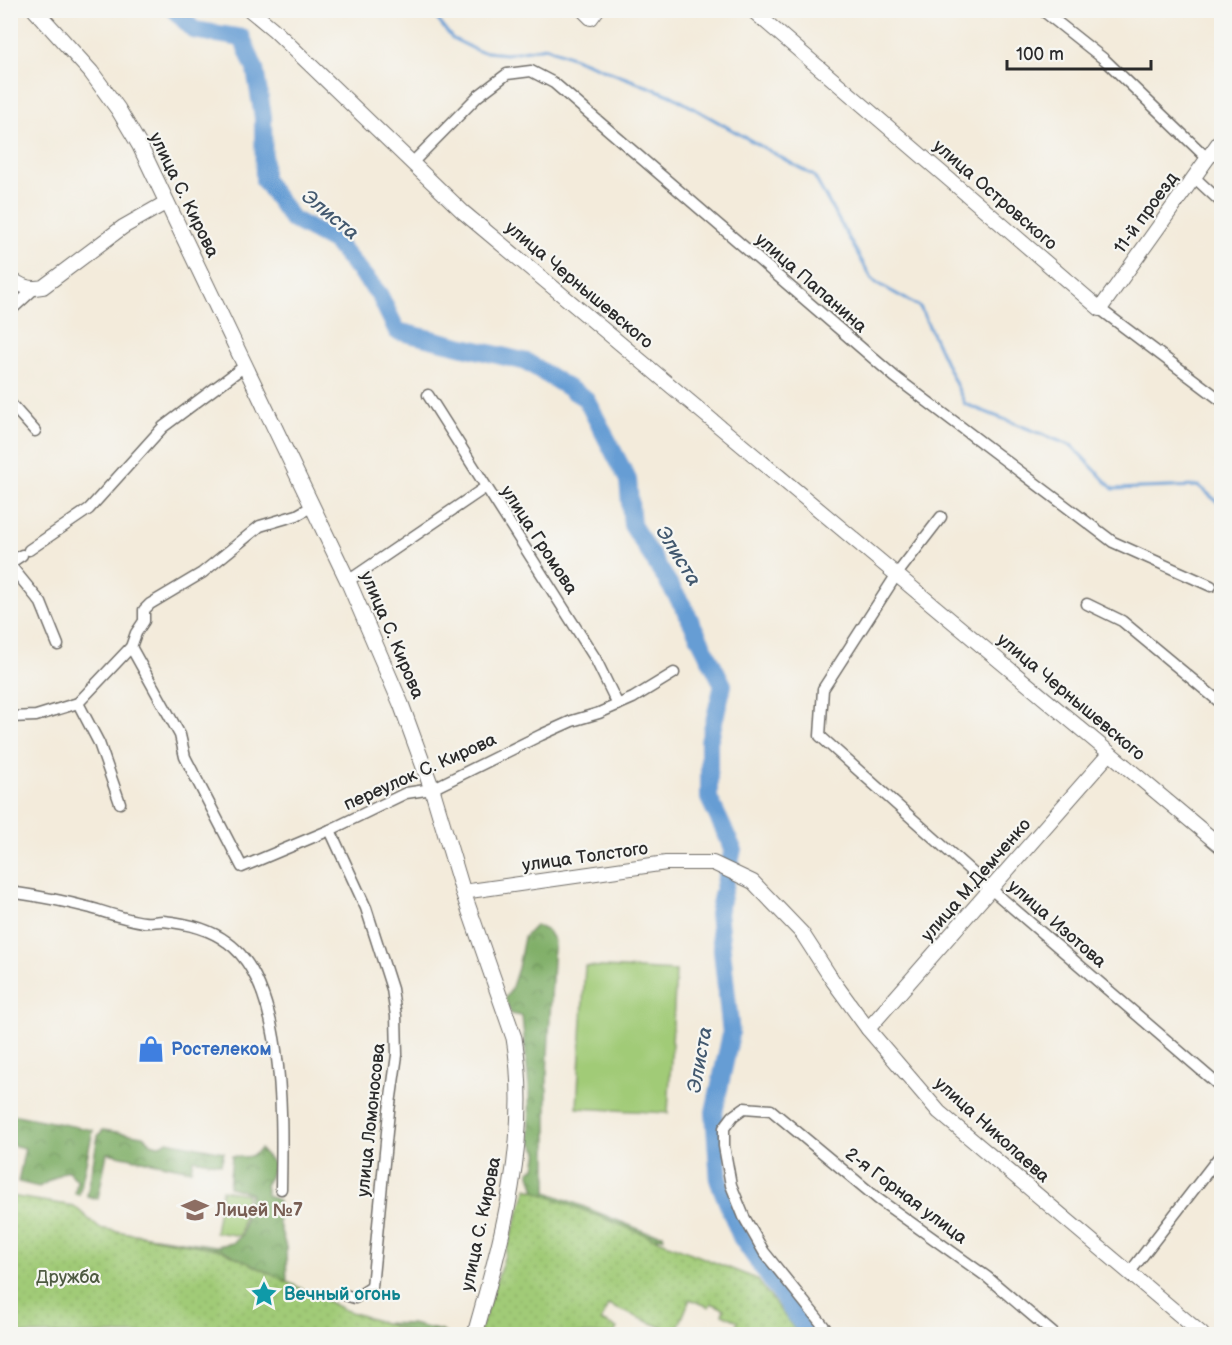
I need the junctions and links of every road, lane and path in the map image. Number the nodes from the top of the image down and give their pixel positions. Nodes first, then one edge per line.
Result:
1 (35, 10) edge
2 (250, 10) edge
3 (752, 10) edge
4 (1042, 10) edge
5 (1221, 138) edge
6 (1208, 158) junction
7 (412, 163) junction
8 (1194, 177) junction
9 (167, 202) junction
10 (1221, 204) edge
11 (10, 278) edge
12 (34, 289) junction
13 (1100, 309) junction
14 (10, 311) edge
15 (246, 365) junction
16 (428, 395) dead end
17 (1221, 401) edge
18 (10, 403) edge
19 (35, 431) dead end
20 (486, 488) junction
21 (313, 506) junction
22 (940, 517) dead end
23 (10, 564) edge
24 (897, 574) junction
25 (348, 581) junction
26 (1211, 586) dead end
27 (1087, 604) dead end
28 (58, 645) dead end
29 (131, 647) junction
30 (674, 673) dead end
31 (78, 704) junction
32 (1221, 704) edge
33 (618, 705) junction
34 (10, 717) edge
35 (1110, 753) junction
36 (432, 789) junction
37 (120, 803) dead end
38 (330, 830) junction
39 (1221, 847) edge
40 (713, 862) joint
41 (992, 890) junction
42 (10, 892) edge
43 (463, 892) junction
44 (868, 1029) junction
45 (1221, 1088) edge
46 (1221, 1154) edge
47 (280, 1189) dead end
48 (1130, 1272) junction
49 (345, 1295) dead end
50 (475, 1335) edge
51 (830, 1335) edge
52 (1054, 1335) edge
53 (1202, 1335) edge

1 - 9 main road, улица С. Кирова
2 - 7 street, улица Чернышевского
3 - 13 street, улица Островского
4 - 6 street
5 - 6 street, 11-й проезд
6 - 8 street, 11-й проезд
7 - 24 street, улица Чернышевского
7 - 26 street, улица Папанина
8 - 10 street
8 - 13 street, 11-й проезд
9 - 12 street
9 - 15 main road, улица С. Кирова
11 - 12 street
12 - 14 street
13 - 17 street, улица Островского
15 - 21 main road, улица С. Кирова
15 - 23 street
16 - 20 street, улица Громова
18 - 19 street
20 - 25 street
20 - 33 street, улица Громова
21 - 25 main road, улица С. Кирова
21 - 29 street
22 - 24 street
23 - 28 street
24 - 35 street, улица Чернышевского
24 - 41 street, улица Изотова
25 - 36 main road, улица С. Кирова
27 - 32 street
29 - 31 street
29 - 38 street, переулок С. Кирова
30 - 33 street, переулок С. Кирова
31 - 34 street
31 - 37 street
33 - 36 street, переулок С. Кирова
35 - 39 street, улица Чернышевского
35 - 41 street, улица М.Демченко
36 - 38 street, переулок С. Кирова
36 - 43 main road, улица С. Кирова
38 - 49 street, улица Ломоносова
40 - 43 street, улица Толстого
40 - 44 street, улица Николаева
41 - 44 street, улица М.Демченко
41 - 45 street, улица Изотова
42 - 47 street
43 - 50 main road, улица С. Кирова
44 - 48 street, улица Николаева
46 - 48 street
48 - 53 street, улица Николаева
51 - 52 street, 2-я Горная улица

